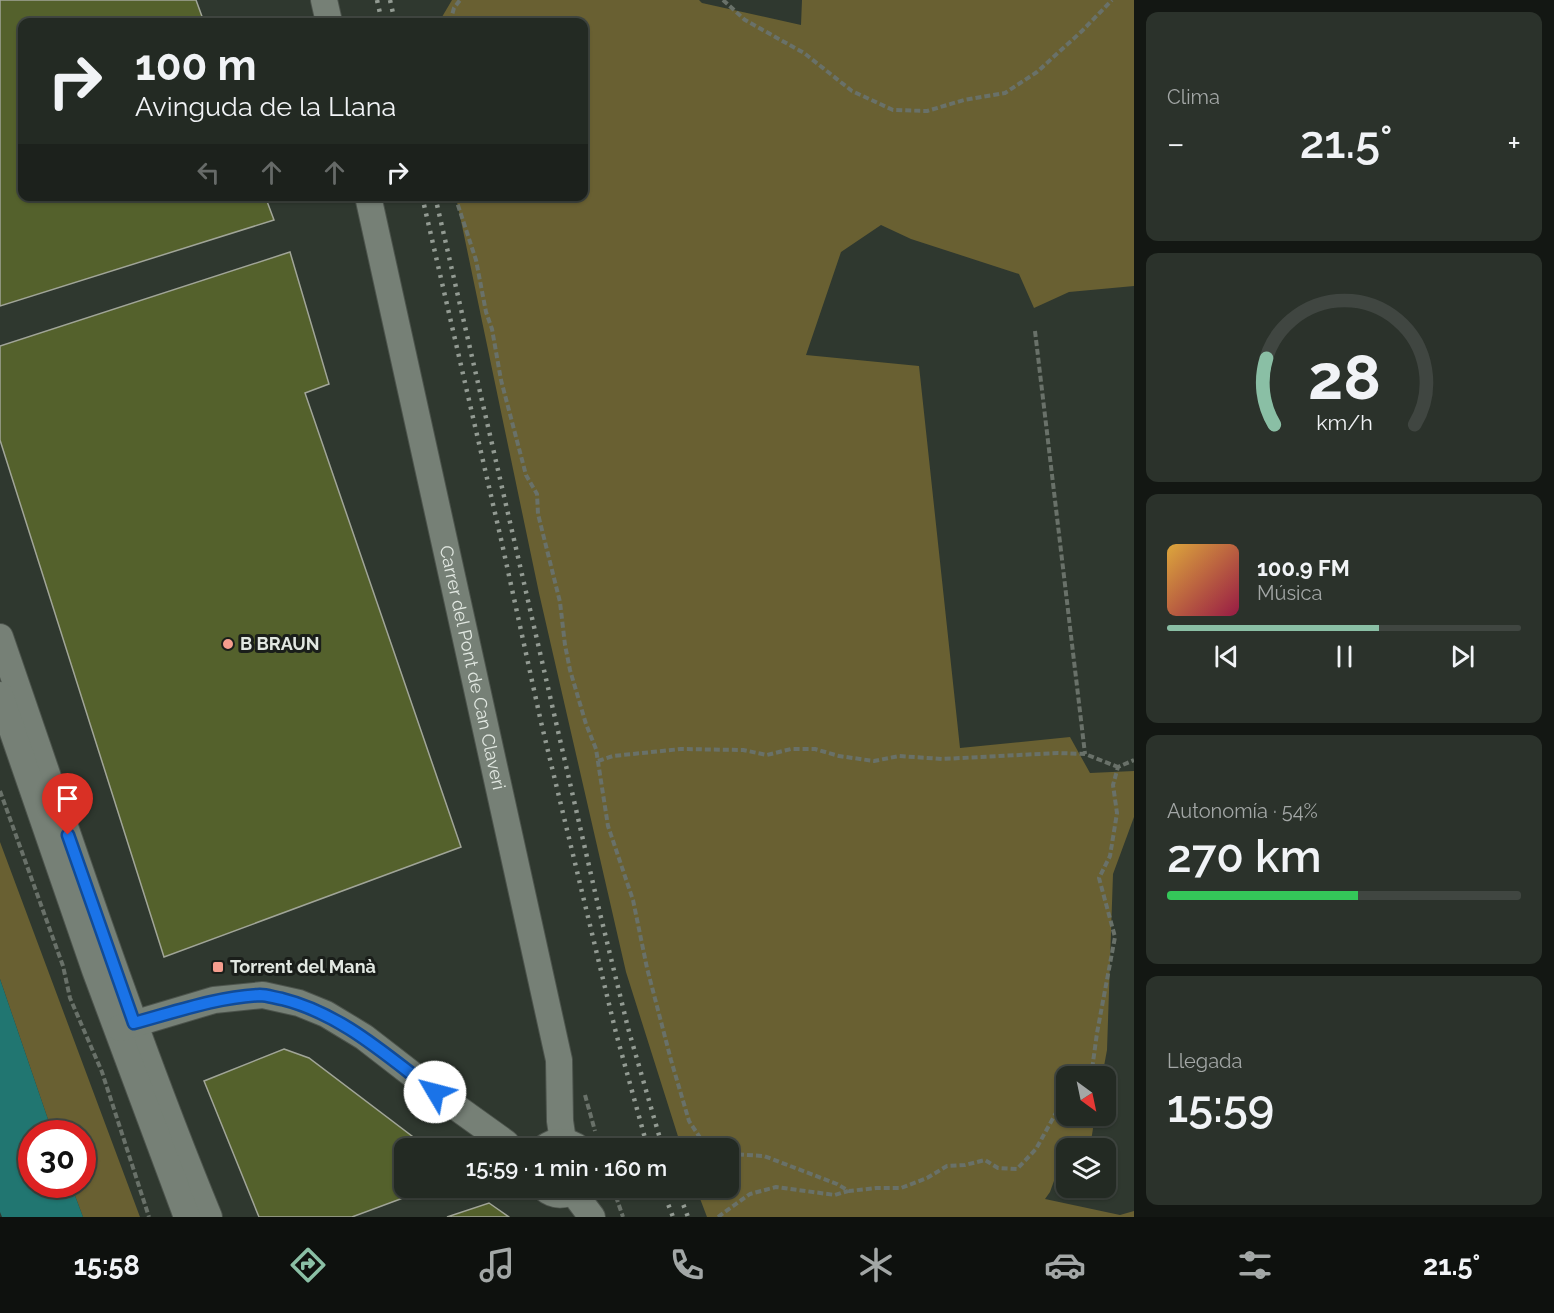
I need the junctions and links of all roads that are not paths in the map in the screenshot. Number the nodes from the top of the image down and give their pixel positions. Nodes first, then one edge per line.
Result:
1 (324, 0) edge
2 (328, 18) edge
3 (369, 201) edge
4 (0, 637) edge
5 (0, 695) edge
6 (125, 1026) junction
7 (496, 1138) edge
8 (559, 1138) edge
9 (581, 1198) edge
10 (187, 1217) edge
11 (209, 1217) edge
12 (592, 1217) edge

1 - 2 street
3 - 8 street, Carrer del Pont de Can Claveri
4 - 6 street
5 - 6 street
6 - 7 street
6 - 10 street
6 - 11 street
9 - 12 street

